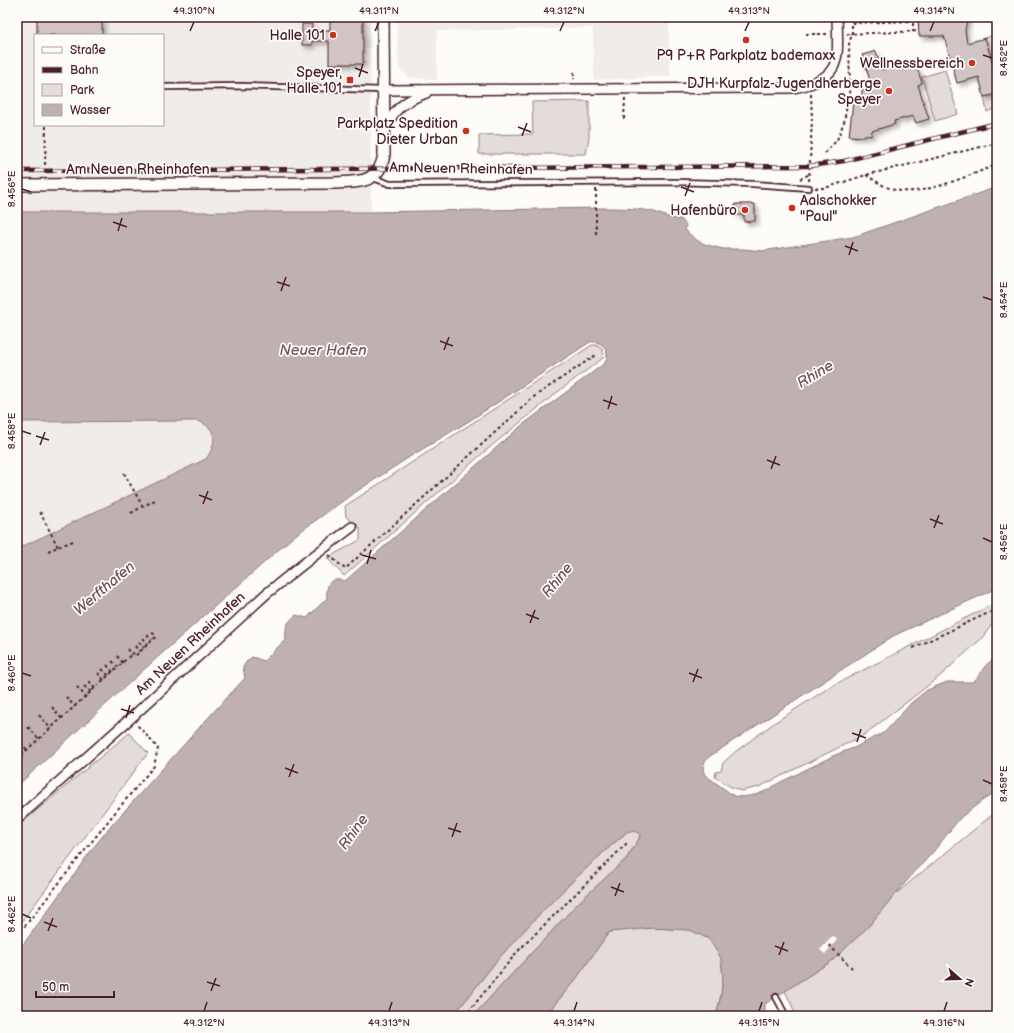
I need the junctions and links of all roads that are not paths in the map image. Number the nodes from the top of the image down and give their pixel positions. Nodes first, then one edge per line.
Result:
1 (383, 17) edge
2 (837, 17) edge
3 (164, 87) edge
4 (383, 90) junction
5 (431, 90) junction
6 (384, 136) junction
7 (371, 178) junction
8 (17, 185) edge
9 (809, 188) road end
10 (352, 527) dead end
11 (17, 819) edge
12 (776, 997) dead end
13 (786, 1016) edge

1 - 4 street
2 - 5 street
3 - 4 lane
4 - 5 street
4 - 6 street
5 - 6 street
6 - 7 street
7 - 8 street, Am Neuen Rheinhafen
7 - 9 lane, Am Neuen Rheinhafen
10 - 11 street, Am Neuen Rheinhafen
12 - 13 lane

